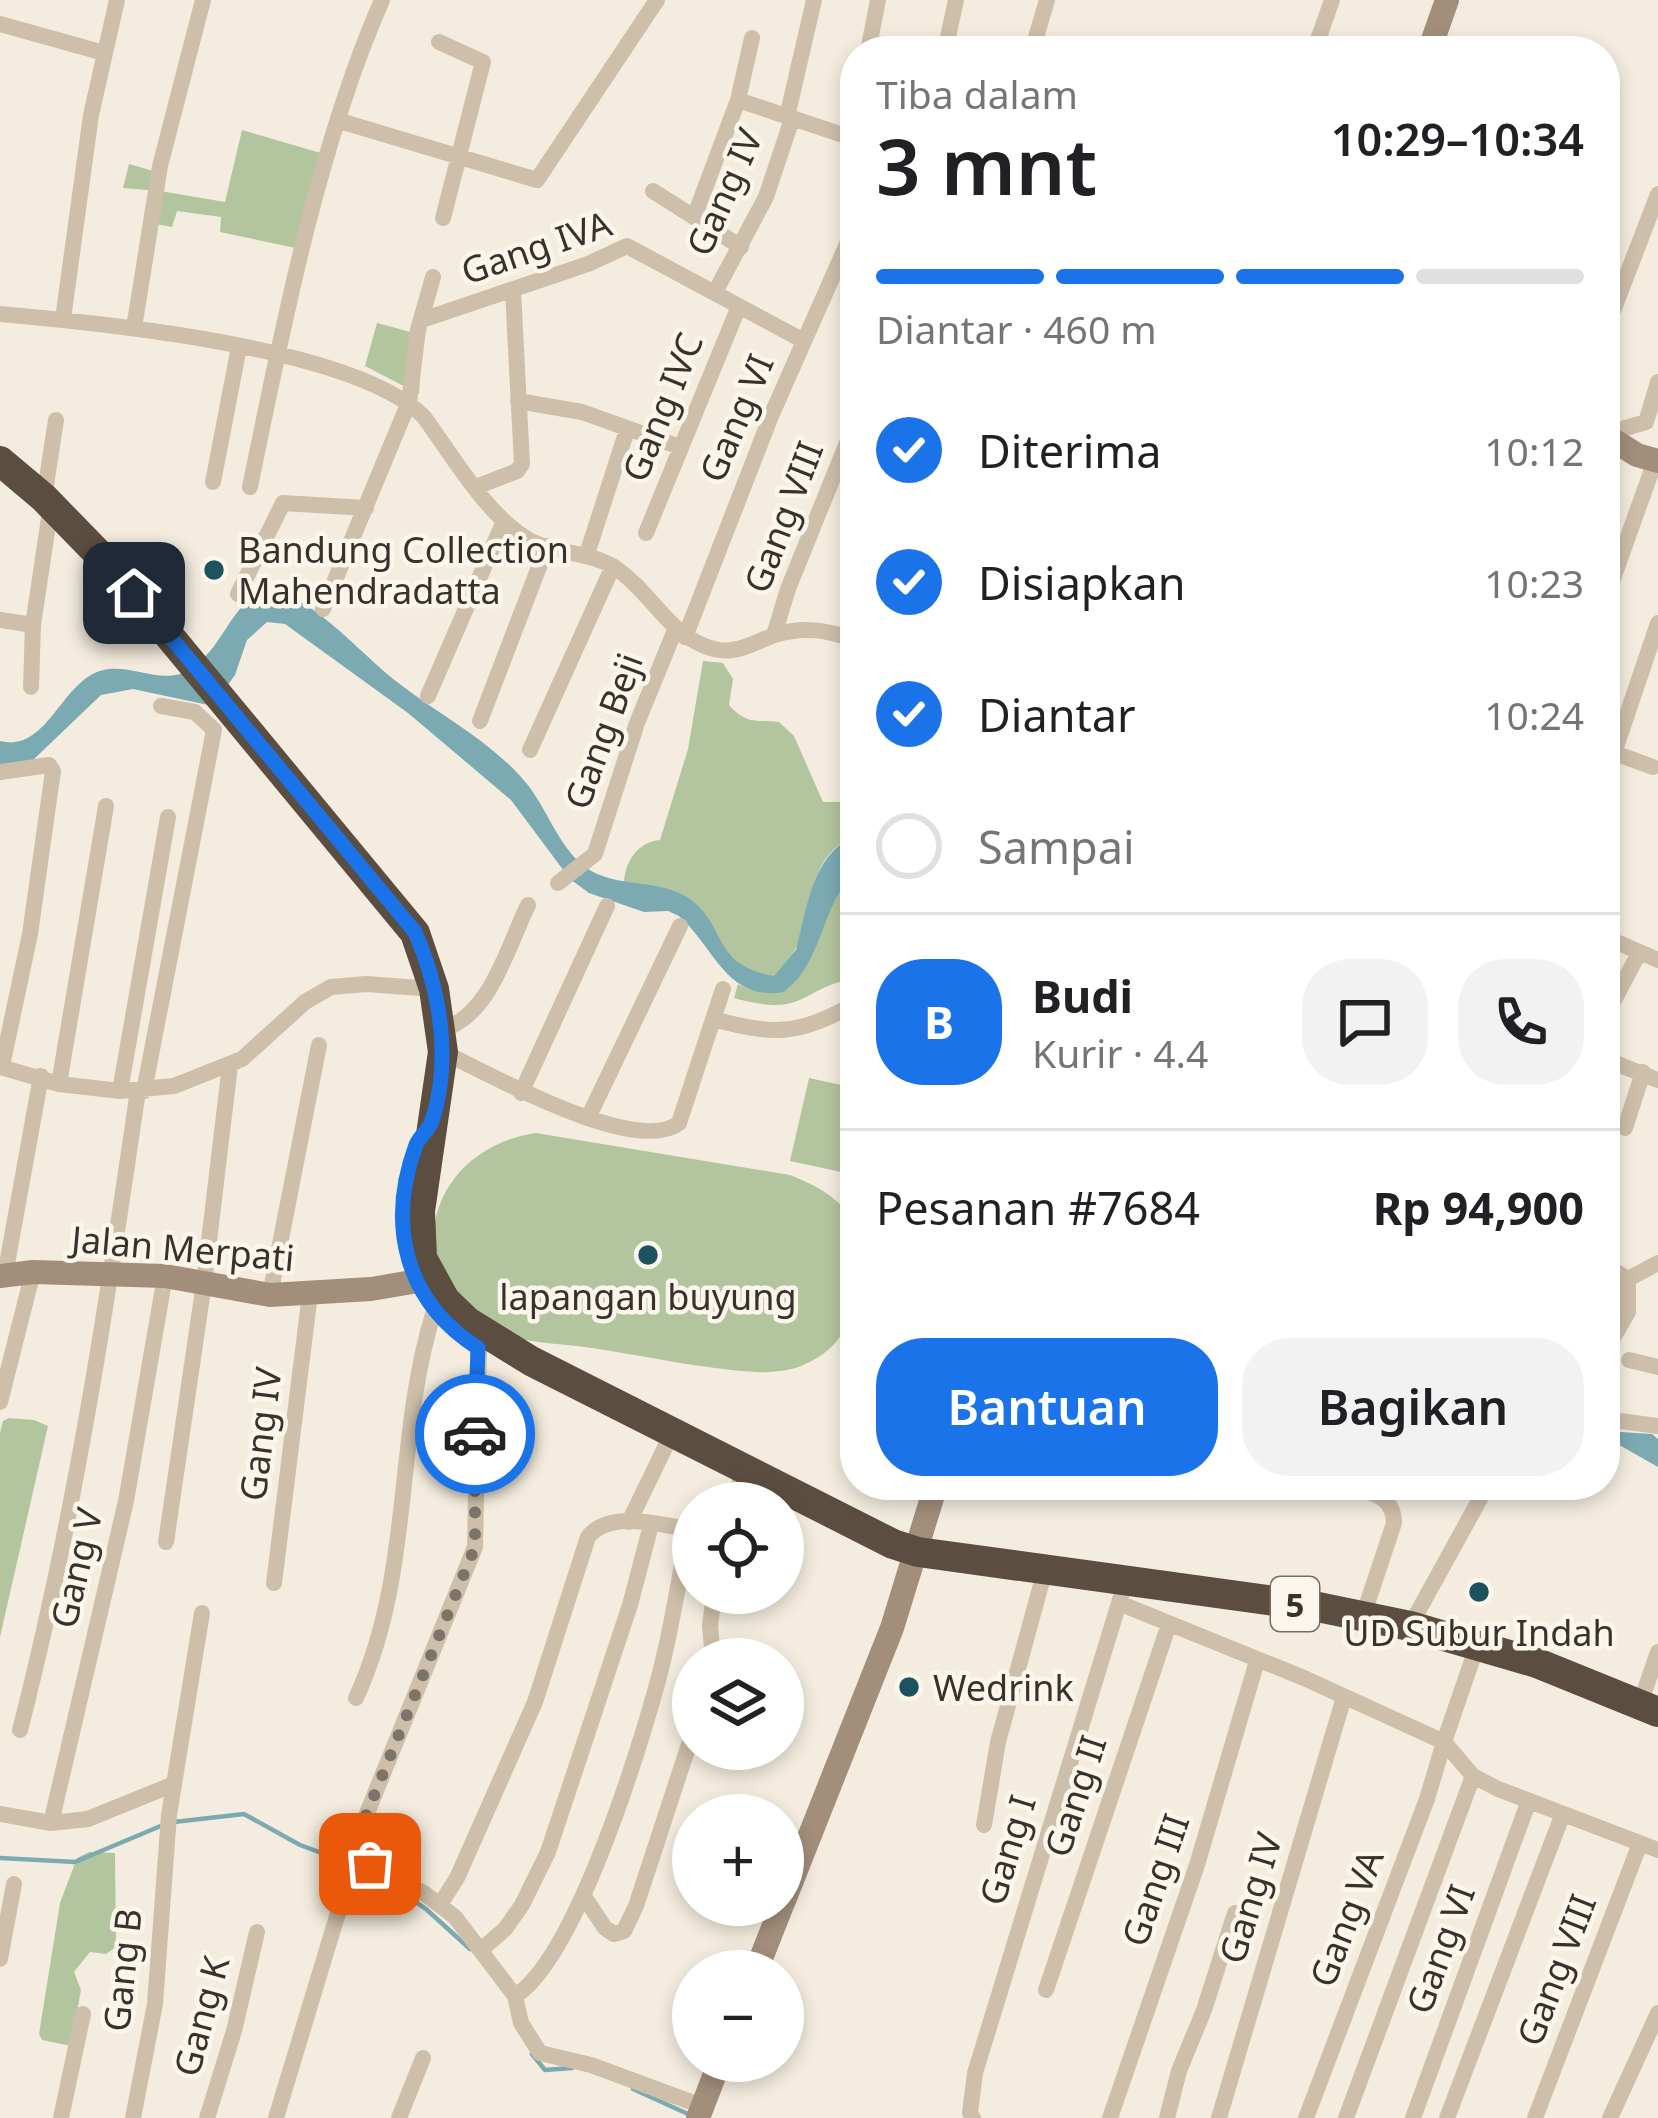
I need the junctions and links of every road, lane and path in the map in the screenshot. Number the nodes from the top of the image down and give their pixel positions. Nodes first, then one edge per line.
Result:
1 (117, 0) edge
2 (203, 0) edge
3 (382, 0) edge
4 (657, 0) edge
5 (814, 0) edge
6 (878, 0) edge
7 (956, 0) edge
8 (1047, 0) edge
9 (1332, 0) edge
10 (1447, 0) edge
11 (0, 24) edge
12 (871, 36) edge
13 (948, 36) edge
14 (1036, 36) edge
15 (1319, 36) edge
16 (1434, 36) edge
17 (752, 38) dead end
18 (440, 42) dead end
19 (104, 53) junction
20 (739, 100) junction
21 (789, 118) junction
22 (340, 122) junction
23 (840, 134) edge
24 (459, 159) junction
25 (653, 190) dead end
26 (1658, 194) edge
27 (695, 215) junction
28 (443, 218) dead end
29 (741, 247) junction
30 (840, 260) edge
31 (433, 277) dead end
32 (513, 291) junction
33 (715, 292) junction
34 (1620, 293) edge
35 (739, 306) junction
36 (0, 314) edge
37 (63, 319) junction
38 (422, 320) junction
39 (134, 328) junction
40 (804, 341) junction
41 (238, 347) junction
42 (277, 354) junction
43 (1658, 382) edge
44 (518, 401) junction
45 (409, 402) junction
46 (56, 420) dead end
47 (1652, 422) edge
48 (628, 430) junction
49 (1620, 430) edge
50 (1620, 444) edge
51 (680, 447) junction
52 (840, 460) edge
53 (0, 461) edge
54 (1657, 461) edge
55 (213, 482) dead end
56 (250, 487) dead end
57 (476, 487) junction
58 (48, 501) junction
59 (366, 508) junction
60 (504, 521) junction
61 (646, 533) dead end
62 (547, 546) junction
63 (587, 554) junction
64 (1620, 561) edge
65 (614, 566) junction
66 (238, 594) dead end
67 (323, 608) dead end
68 (0, 620) edge
69 (1658, 623) edge
70 (33, 625) junction
71 (680, 634) junction
72 (774, 635) junction
73 (840, 636) edge
74 (31, 687) dead end
75 (428, 696) dead end
76 (161, 706) dead end
77 (480, 721) dead end
78 (1620, 722) edge
79 (530, 750) dead end
80 (1620, 755) edge
81 (1653, 767) dead end
82 (0, 772) edge
83 (106, 806) dead end
84 (167, 817) dead end
85 (558, 883) dead end
86 (528, 905) dead end
87 (607, 906) dead end
88 (680, 926) dead end
89 (1620, 944) edge
90 (1639, 953) junction
91 (1658, 960) edge
92 (723, 988) dead end
93 (434, 989) junction
94 (1620, 989) edge
95 (840, 1012) edge
96 (713, 1019) junction
97 (442, 1041) junction
98 (319, 1045) dead end
99 (1620, 1065) edge
100 (1, 1066) edge
101 (230, 1066) junction
102 (40, 1076) junction
103 (1650, 1076) edge
104 (59, 1084) junction
105 (134, 1091) junction
106 (521, 1093) junction
107 (588, 1118) junction
108 (1625, 1128) dead end
109 (1658, 1263) edge
110 (33, 1272) junction
111 (112, 1272) junction
112 (1620, 1274) edge
113 (3, 1275) edge
114 (165, 1276) junction
115 (1628, 1279) junction
116 (423, 1281) junction
117 (204, 1283) junction
118 (310, 1294) junction
119 (270, 1295) junction
120 (434, 1311) junction
121 (1620, 1326) edge
122 (478, 1348) junction
123 (1628, 1360) dead end
124 (531, 1361) junction
125 (1658, 1367) edge
126 (0, 1402) edge
127 (1620, 1421) edge
128 (1658, 1426) edge
129 (672, 1433) junction
130 (743, 1471) junction
131 (740, 1482) edge
132 (932, 1500) edge
133 (1388, 1500) edge
134 (1479, 1500) edge
135 (629, 1522) junction
136 (651, 1525) junction
137 (672, 1527) edge
138 (166, 1542) dead end
139 (918, 1552) junction
140 (1046, 1570) junction
141 (274, 1582) dead end
142 (1122, 1592) junction
143 (202, 1613) dead end
144 (673, 1614) edge
145 (1364, 1616) junction
146 (1169, 1624) junction
147 (1411, 1626) junction
148 (1478, 1643) junction
149 (1658, 1652) edge
150 (1257, 1661) junction
151 (1344, 1696) junction
152 (356, 1698) dead end
153 (1649, 1708) edge
154 (20, 1730) dead end
155 (1444, 1742) junction
156 (681, 1770) edge
157 (1473, 1776) junction
158 (174, 1784) junction
159 (1528, 1803) junction
160 (0, 1814) edge
161 (1562, 1816) junction
162 (50, 1823) junction
163 (984, 1826) dead end
164 (1639, 1846) junction
165 (1658, 1850) edge
166 (804, 1851) edge
167 (14, 1884) dead end
168 (583, 1895) junction
169 (341, 1903) dead end
170 (442, 1904) junction
171 (1235, 1913) dead end
172 (257, 1932) dead end
173 (481, 1949) junction
174 (0, 1959) edge
175 (1046, 1990) dead end
176 (515, 1996) junction
177 (1658, 2013) edge
178 (82, 2014) dead end
179 (423, 2058) dead end
180 (712, 2082) edge
181 (700, 2114) edge
182 (61, 2118) edge
183 (133, 2118) edge
184 (207, 2118) edge
185 (276, 2118) edge
186 (399, 2118) edge
187 (973, 2118) edge
188 (1110, 2118) edge
189 (1167, 2118) edge
190 (1219, 2118) edge
191 (1306, 2118) edge
192 (1346, 2118) edge
193 (1413, 2118) edge
194 (1447, 2118) edge
195 (1535, 2118) edge
196 (1610, 2118) edge

1 - 19 street
2 - 39 street
3 - 22 street
4 - 24 street
5 - 21 street
6 - 12 street
7 - 13 street
8 - 14 street
9 - 15 street
10 - 16 main road
11 - 19 street
17 - 20 street
18 - 24 street
19 - 37 street
20 - 21 street
20 - 27 street
21 - 23 street
21 - 29 street, Gang IV
22 - 24 street
22 - 42 street
24 - 28 street
25 - 27 street
26 - 34 street
27 - 29 street
29 - 33 street, Gang IV
30 - 40 street, Gang VI
31 - 38 street
32 - 33 street, Gang IVA
32 - 38 street, Gang IVA
32 - 44 street
33 - 35 street, Gang IVA
35 - 40 street, Gang IVA
35 - 51 street, Gang IVC
36 - 37 street
37 - 39 street
38 - 45 street
39 - 41 street
40 - 71 street, Gang VI
41 - 42 street
41 - 55 street
42 - 45 street
42 - 56 street
43 - 47 street
44 - 48 street
44 - 57 street
45 - 57 street
45 - 59 street
46 - 58 street
47 - 49 street
48 - 51 street
48 - 63 street
50 - 54 main road
51 - 61 street, Gang IVC
52 - 72 street, Gang VIII
53 - 58 highway, 5
54 - 64 street
57 - 60 street
58 - 70 street
58 - 93 highway, 5
59 - 66 street
59 - 67 street
60 - 62 street
60 - 75 street
62 - 63 street
62 - 77 street
63 - 65 street
65 - 71 street
65 - 79 street
68 - 70 street
69 - 78 street
70 - 74 street
71 - 72 street
71 - 85 street, Gang Beji
72 - 73 street
76 - 105 street
80 - 81 street
82 - 100 street
83 - 104 street
84 - 105 street
86 - 97 street
87 - 106 street
88 - 107 street
89 - 90 street
90 - 91 street
90 - 94 street
92 - 96 street
93 - 97 highway, 5
93 - 101 street
95 - 96 street
96 - 107 street
97 - 106 street
97 - 116 highway, 5
98 - 119 street
99 - 103 street
100 - 102 street
101 - 105 street
101 - 117 street
102 - 104 street
102 - 113 street
103 - 108 street
104 - 105 street
105 - 111 street
106 - 107 street
109 - 115 street
110 - 111 main road, Jalan Merpati
110 - 113 main road, Jalan Merpati
110 - 126 street
111 - 114 main road, Jalan Merpati
111 - 154 street
112 - 115 street
114 - 117 main road, Jalan Merpati
114 - 162 street, Gang V
115 - 121 street
116 - 118 main road, Jalan Merpati
116 - 120 highway, 5
116 - 124 highway, 5
117 - 119 main road, Jalan Merpati
117 - 138 street
118 - 119 main road, Jalan Merpati
118 - 141 street, Gang IV
120 - 122 highway, 5
120 - 152 street
122 - 124 highway, 5
122 - 170 street
123 - 125 street
124 - 129 highway, 5
127 - 128 street
129 - 130 highway, 5
129 - 135 street
130 - 131 street
130 - 139 highway, 5
132 - 139 main road
133 - 145 street
134 - 147 street
135 - 136 street
135 - 170 street
136 - 137 street
136 - 173 street
139 - 140 highway, 5
139 - 166 main road
140 - 142 highway, 5
140 - 163 street
142 - 145 highway, 5
142 - 146 street
142 - 187 street, Gang I
143 - 158 street, Gang B
144 - 168 street
145 - 147 highway, 5
146 - 150 street
146 - 175 street, Gang II
147 - 148 highway, 5
148 - 153 highway, 5
148 - 155 street, Gang VA
149 - 153 street
150 - 151 street
150 - 188 street, Gang III
151 - 155 street
151 - 190 street, Gang IV
155 - 157 street
155 - 191 street, Gang VA
156 - 168 street
157 - 159 street
157 - 192 street
158 - 162 street
158 - 183 street, Gang B
159 - 161 street
159 - 193 street, Gang VI
160 - 162 street
161 - 164 street
161 - 194 street
164 - 165 street
164 - 195 street, Gang VIII
167 - 174 street
168 - 176 street
169 - 185 street
170 - 173 street
171 - 189 street
172 - 184 street, Gang K
173 - 176 street
176 - 181 street
177 - 196 street
178 - 182 street
179 - 186 street
180 - 181 main road

